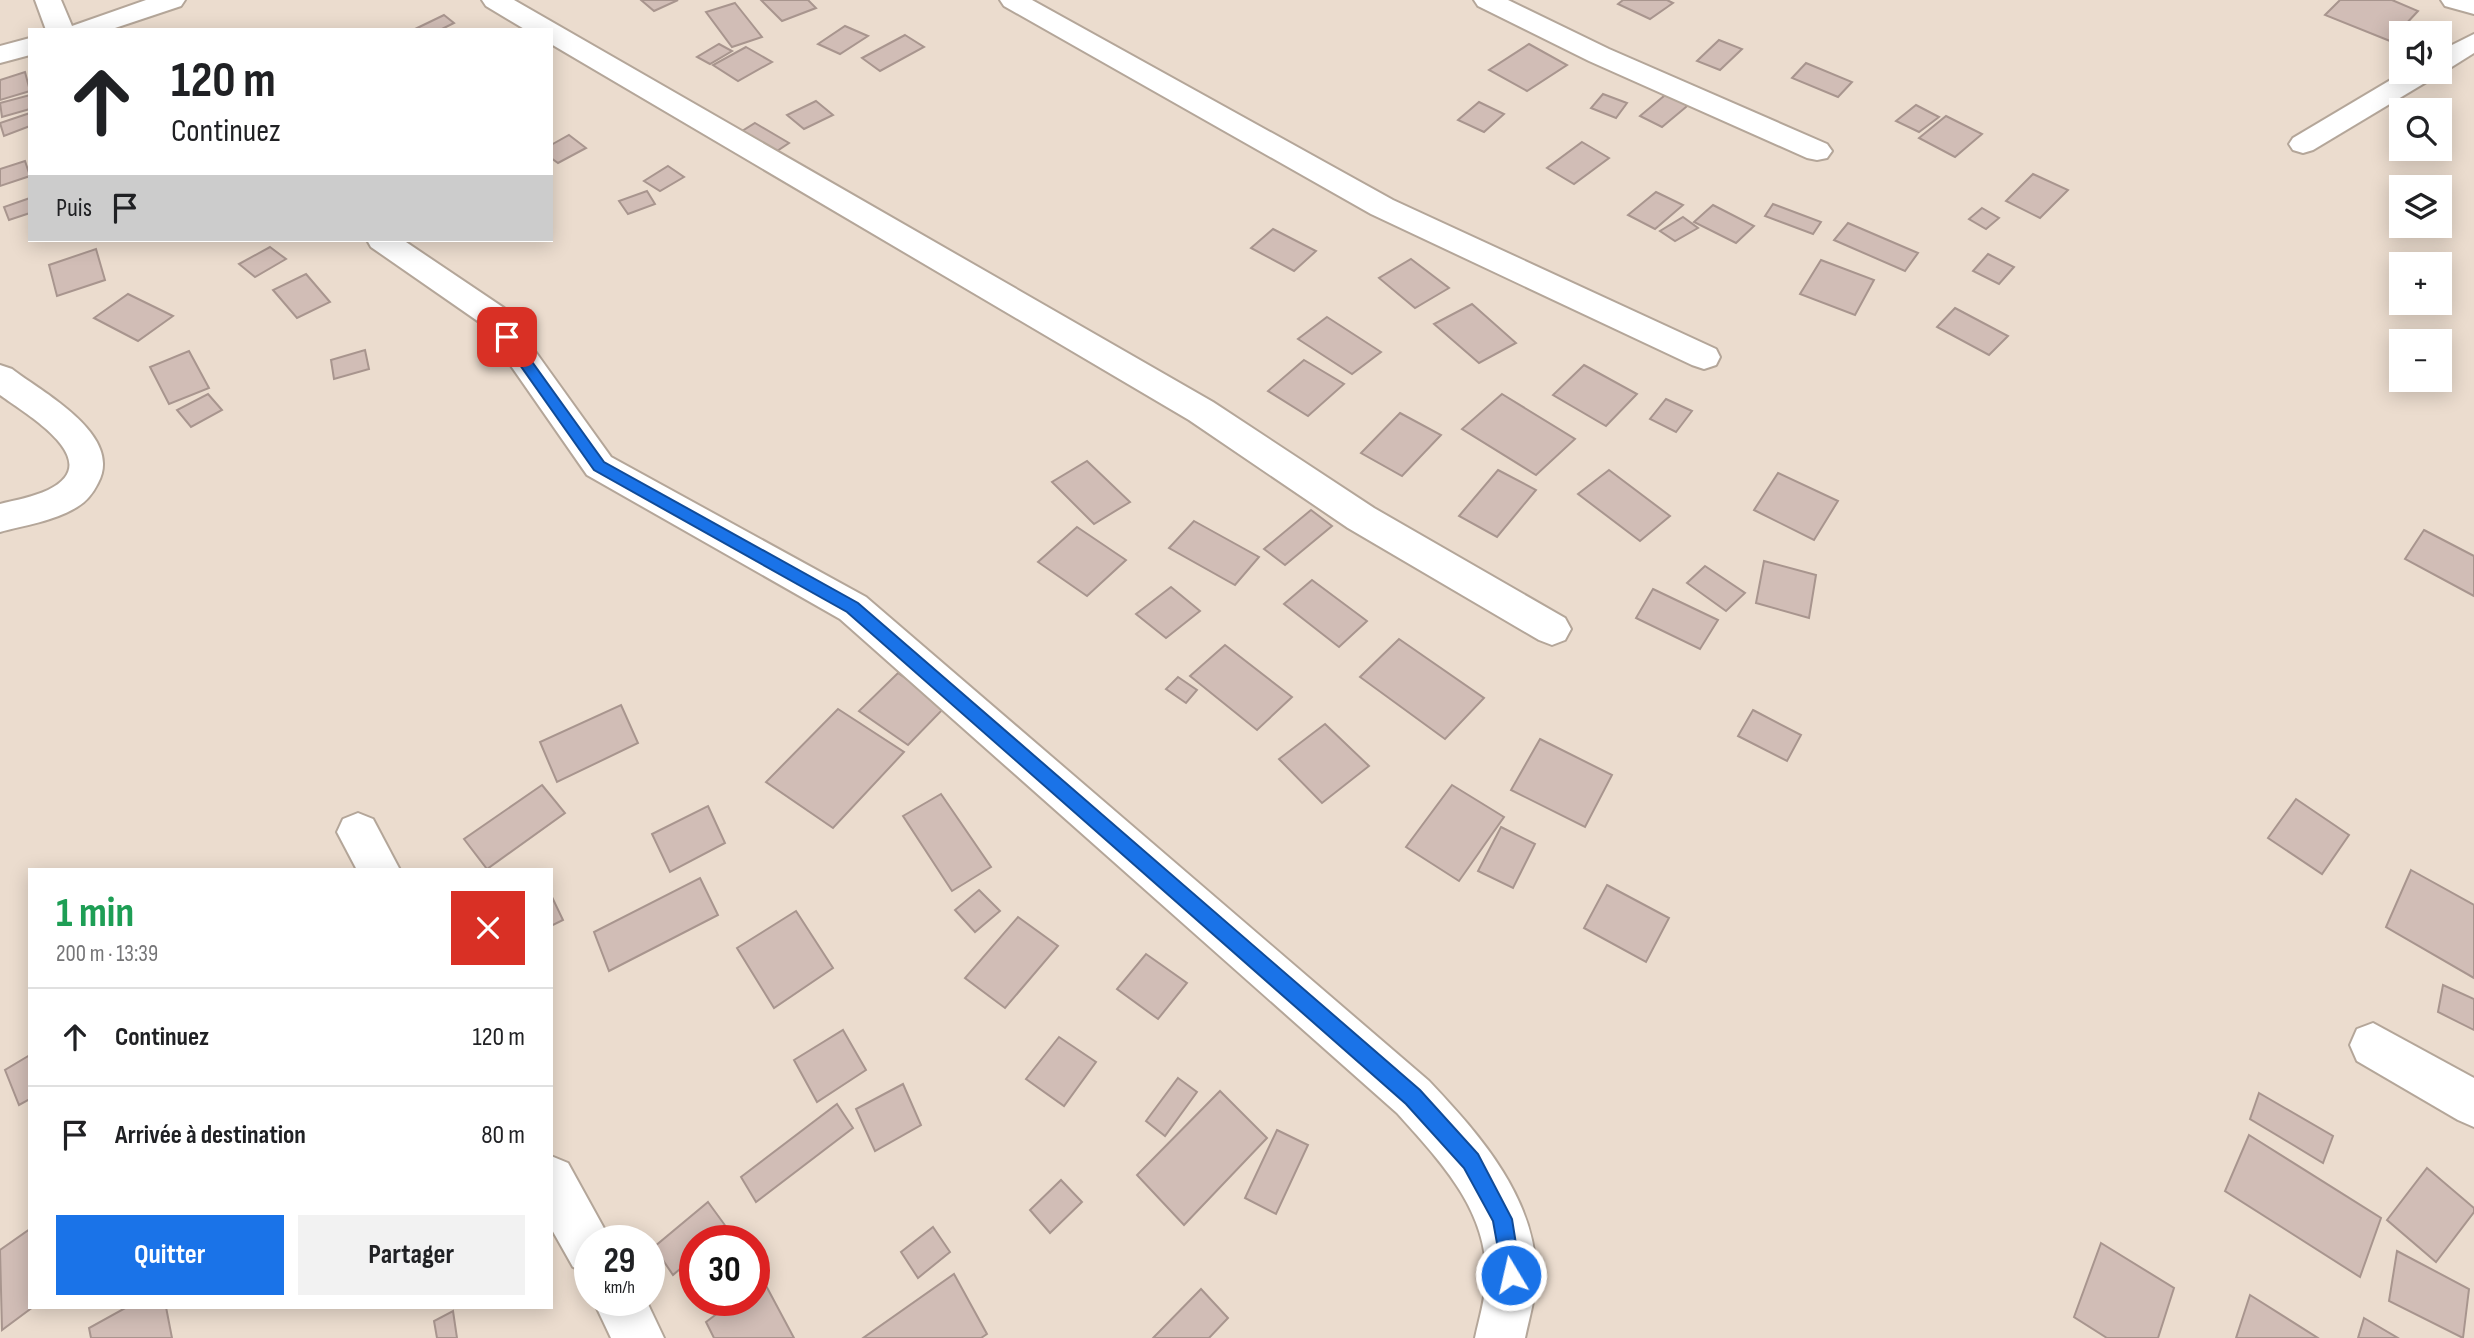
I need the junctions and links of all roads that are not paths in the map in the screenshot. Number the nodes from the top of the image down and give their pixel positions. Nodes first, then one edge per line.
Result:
1 (48, 0) edge
2 (172, 0) edge
3 (495, 0) edge
4 (1013, 0) edge
5 (1486, 0) edge
6 (2455, 0) edge
7 (2474, 6) edge
8 (59, 28) edge
9 (88, 28) edge
10 (542, 28) edge
11 (553, 34) edge
12 (2474, 41) edge
13 (28, 47) edge
14 (0, 55) edge
15 (2452, 55) edge
16 (2403, 84) edge
17 (2303, 144) dead end
18 (1817, 151) dead end
19 (385, 242) edge
20 (1704, 357) dead end
21 (0, 377) edge
22 (0, 518) edge
23 (1552, 629) dead end
24 (358, 832) dead end
25 (379, 868) edge
26 (2373, 1045) dead end
27 (2474, 1104) edge
28 (553, 1184) edge
29 (576, 1225) edge
30 (627, 1316) edge
31 (639, 1338) edge
32 (1500, 1338) edge

1 - 8 street
2 - 9 street
3 - 10 street
4 - 20 street
5 - 18 street
6 - 7 street
11 - 23 street
12 - 15 street
13 - 14 street
16 - 17 street
19 - 32 street
21 - 22 street
24 - 25 street
26 - 27 street
28 - 29 street
30 - 31 street

